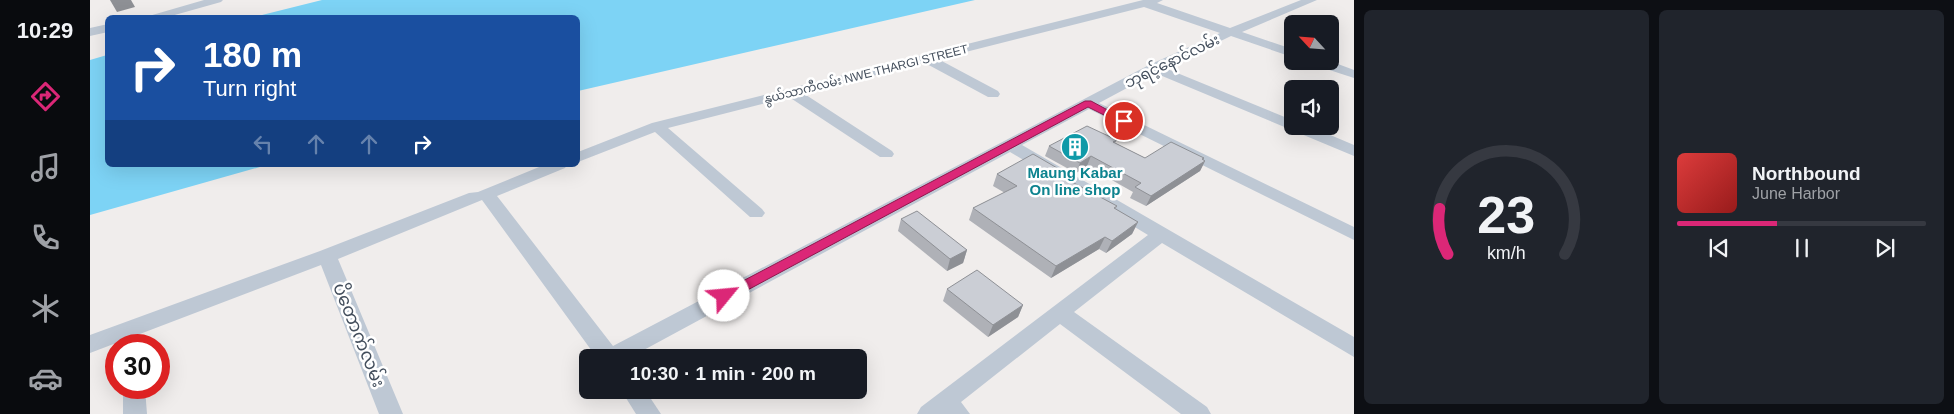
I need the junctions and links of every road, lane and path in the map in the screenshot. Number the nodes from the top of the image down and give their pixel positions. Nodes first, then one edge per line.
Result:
1 (218, 0) edge
2 (1311, 0) edge
3 (1152, 2) edge
4 (160, 15) edge
5 (105, 29) edge
6 (90, 32) edge
7 (1231, 32) junction
8 (1284, 50) edge
9 (928, 59) junction
10 (1154, 68) junction
11 (1339, 69) edge
12 (1354, 74) edge
13 (793, 93) junction
14 (993, 94) dead end
15 (1088, 103) junction
16 (1284, 122) edge
17 (657, 126) junction
18 (1316, 135) edge
19 (1010, 145) junction
20 (1354, 150) edge
21 (886, 154) dead end
22 (580, 157) edge
23 (554, 167) edge
24 (481, 195) junction
25 (756, 213) dead end
26 (1354, 234) edge
27 (1160, 235) junction
28 (327, 256) junction
29 (1060, 313) junction
30 (137, 334) edge
31 (105, 341) edge
32 (90, 344) edge
33 (1354, 348) edge
34 (603, 349) edge
35 (624, 349) edge
36 (134, 399) edge
37 (638, 399) edge
38 (944, 410) edge
39 (135, 414) edge
40 (391, 414) edge
41 (649, 414) edge
42 (1200, 414) edge

1 - 4 street
2 - 7 street, ဘုရင့်နောင်လမ်း
3 - 7 street
3 - 9 street, နွယ်သာကီလမ်း NWE THARGI STREET
5 - 6 street
7 - 8 street
7 - 10 street, ဘုရင့်နောင်လမ်း
9 - 13 street, နွယ်သာကီလမ်း NWE THARGI STREET
9 - 14 street
10 - 15 street, ဘုရင့်နောင်လမ်း
10 - 16 street
11 - 12 street
13 - 17 street, နွယ်သာကီလမ်း NWE THARGI STREET
13 - 21 street
15 - 19 street, ဘုရင့်နောင်လမ်း
15 - 26 street
17 - 22 street, နွယ်သာကီလမ်း NWE THARGI STREET
17 - 25 street
18 - 20 street
19 - 27 street
19 - 35 street, ဘုရင့်နောင်လမ်း
23 - 24 street
24 - 28 street
24 - 34 street
27 - 29 street
27 - 33 street
28 - 30 street
28 - 40 street, ပိတောက်လမ်း
29 - 38 street
29 - 42 street
31 - 32 street
36 - 39 street
37 - 41 street

